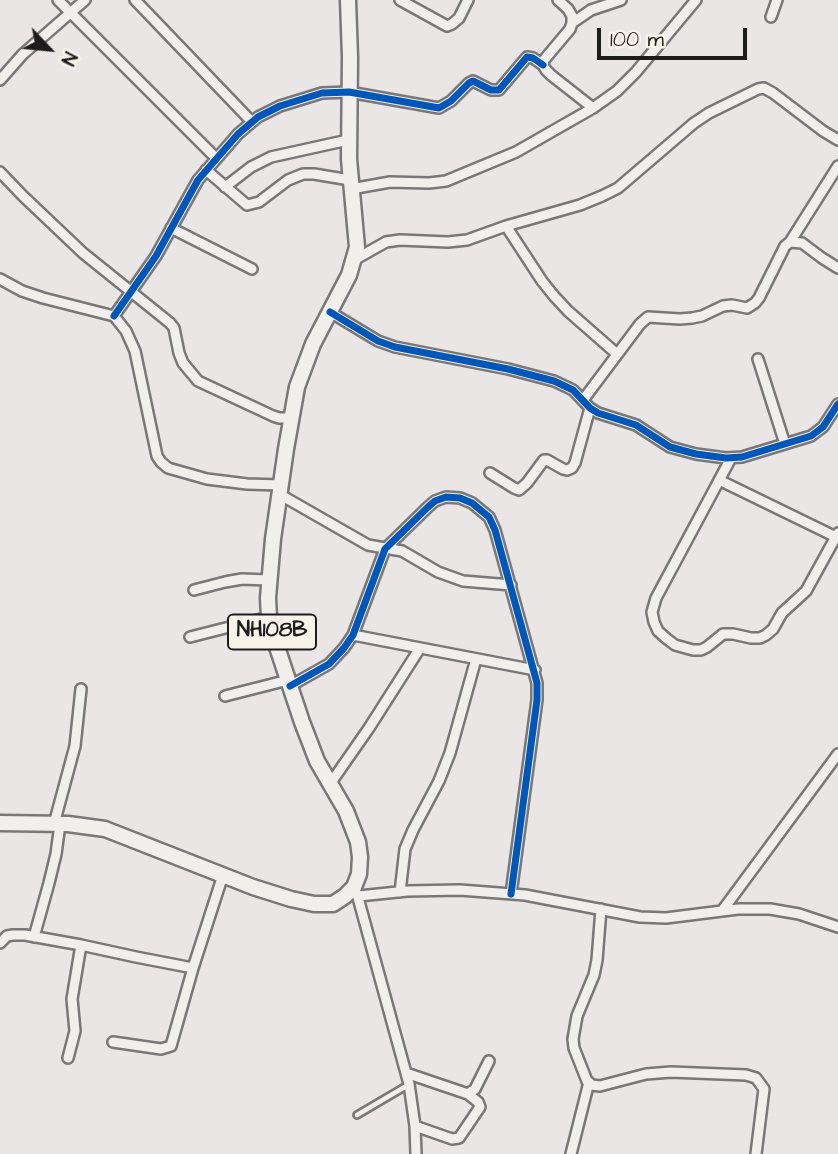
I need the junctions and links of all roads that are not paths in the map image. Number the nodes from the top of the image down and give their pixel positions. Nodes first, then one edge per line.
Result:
1 (58, 0) edge
2 (85, 0) edge
3 (135, 0) edge
4 (348, 0) edge
5 (400, 0) edge
6 (468, 0) edge
7 (558, 0) edge
8 (621, 0) edge
9 (696, 0) edge
10 (777, 0) edge
11 (71, 12) junction
12 (771, 17) dead end
13 (572, 23) junction
14 (543, 65) junction
15 (0, 67) edge
16 (11, 68) junction
17 (0, 80) edge
18 (349, 92) junction
19 (593, 108) junction
20 (252, 122) junction
21 (348, 140) junction
22 (838, 140) edge
23 (216, 158) junction
24 (838, 166) edge
25 (206, 170) junction
26 (0, 173) edge
27 (351, 184) junction
28 (225, 187) junction
29 (506, 226) junction
30 (172, 228) junction
31 (790, 242) junction
32 (354, 261) junction
33 (838, 268) edge
34 (251, 269) dead end
35 (0, 279) edge
36 (129, 291) junction
37 (330, 312) junction
38 (114, 316) junction
39 (617, 354) junction
40 (758, 359) dead end
41 (583, 400) junction
42 (838, 404) edge
43 (590, 408) junction
44 (291, 418) junction
45 (785, 444) junction
46 (731, 458) junction
47 (490, 473) dead end
48 (719, 480) junction
49 (280, 490) junction
50 (837, 535) edge
51 (385, 549) junction
52 (268, 580) junction
53 (511, 585) junction
54 (194, 590) dead end
55 (269, 617) junction
56 (353, 635) junction
57 (190, 637) dead end
58 (420, 648) junction
59 (477, 659) junction
60 (535, 670) junction
61 (289, 683) junction
62 (81, 689) dead end
63 (225, 696) dead end
64 (838, 754) edge
65 (330, 784) junction
66 (0, 823) edge
67 (57, 824) junction
68 (223, 875) junction
69 (356, 892) junction
70 (400, 892) junction
71 (511, 894) junction
72 (601, 909) junction
73 (722, 911) junction
74 (838, 928) edge
75 (34, 937) junction
76 (0, 943) edge
77 (81, 944) junction
78 (193, 968) junction
79 (113, 1042) dead end
80 (68, 1058) dead end
81 (489, 1061) dead end
82 (406, 1073) junction
83 (589, 1083) junction
84 (409, 1084) junction
85 (468, 1094) junction
86 (357, 1115) dead end
87 (415, 1126) junction
88 (416, 1154) edge
89 (571, 1154) edge
90 (756, 1154) edge

1 - 11 street
2 - 11 street
3 - 20 street
4 - 18 highway, NH108B
5 - 6 street
7 - 13 street
8 - 13 street
9 - 19 street
10 - 12 street
11 - 16 street
11 - 23 street
13 - 14 street
14 - 18 street
14 - 19 street
15 - 16 street
16 - 17 street
18 - 20 street
18 - 21 highway, NH108B
19 - 27 street
20 - 23 street
21 - 27 highway, NH108B
21 - 28 street
22 - 29 street
23 - 25 street
24 - 31 street
25 - 28 street
25 - 30 street
26 - 36 street
27 - 28 street
27 - 32 highway, NH108B
29 - 32 street
29 - 39 street
30 - 34 street
30 - 36 street
31 - 33 street
31 - 39 street
32 - 37 highway, NH108B
35 - 38 street
36 - 38 street
36 - 44 street
37 - 41 street
37 - 44 highway, NH108B
38 - 49 street
39 - 41 street
40 - 45 street
41 - 43 street
42 - 45 street
43 - 46 street
43 - 47 street
44 - 49 highway, NH108B
45 - 46 street
46 - 48 street
48 - 50 street
48 - 50 street
49 - 51 street
49 - 52 highway, NH108B
51 - 53 street
51 - 53 street
51 - 56 street
52 - 54 street
52 - 55 highway, NH108B
53 - 60 street
55 - 57 street
55 - 61 highway, NH108B
56 - 58 street
56 - 61 street
58 - 59 street
58 - 65 street
59 - 60 street
59 - 70 street
60 - 71 street
61 - 63 street
61 - 65 highway, NH108B
62 - 67 street
64 - 73 street
65 - 69 highway, NH108B
66 - 67 highway
67 - 68 highway
67 - 75 street
68 - 69 highway
68 - 78 street
69 - 70 street
69 - 82 street
70 - 71 street
71 - 72 street
72 - 73 street
72 - 83 street
73 - 74 street
75 - 76 street
75 - 77 street
77 - 78 street
77 - 80 street
78 - 79 street
81 - 85 street
82 - 84 street
82 - 85 street
83 - 89 street
83 - 90 street
84 - 86 lane
84 - 87 street
85 - 87 street
87 - 88 street

